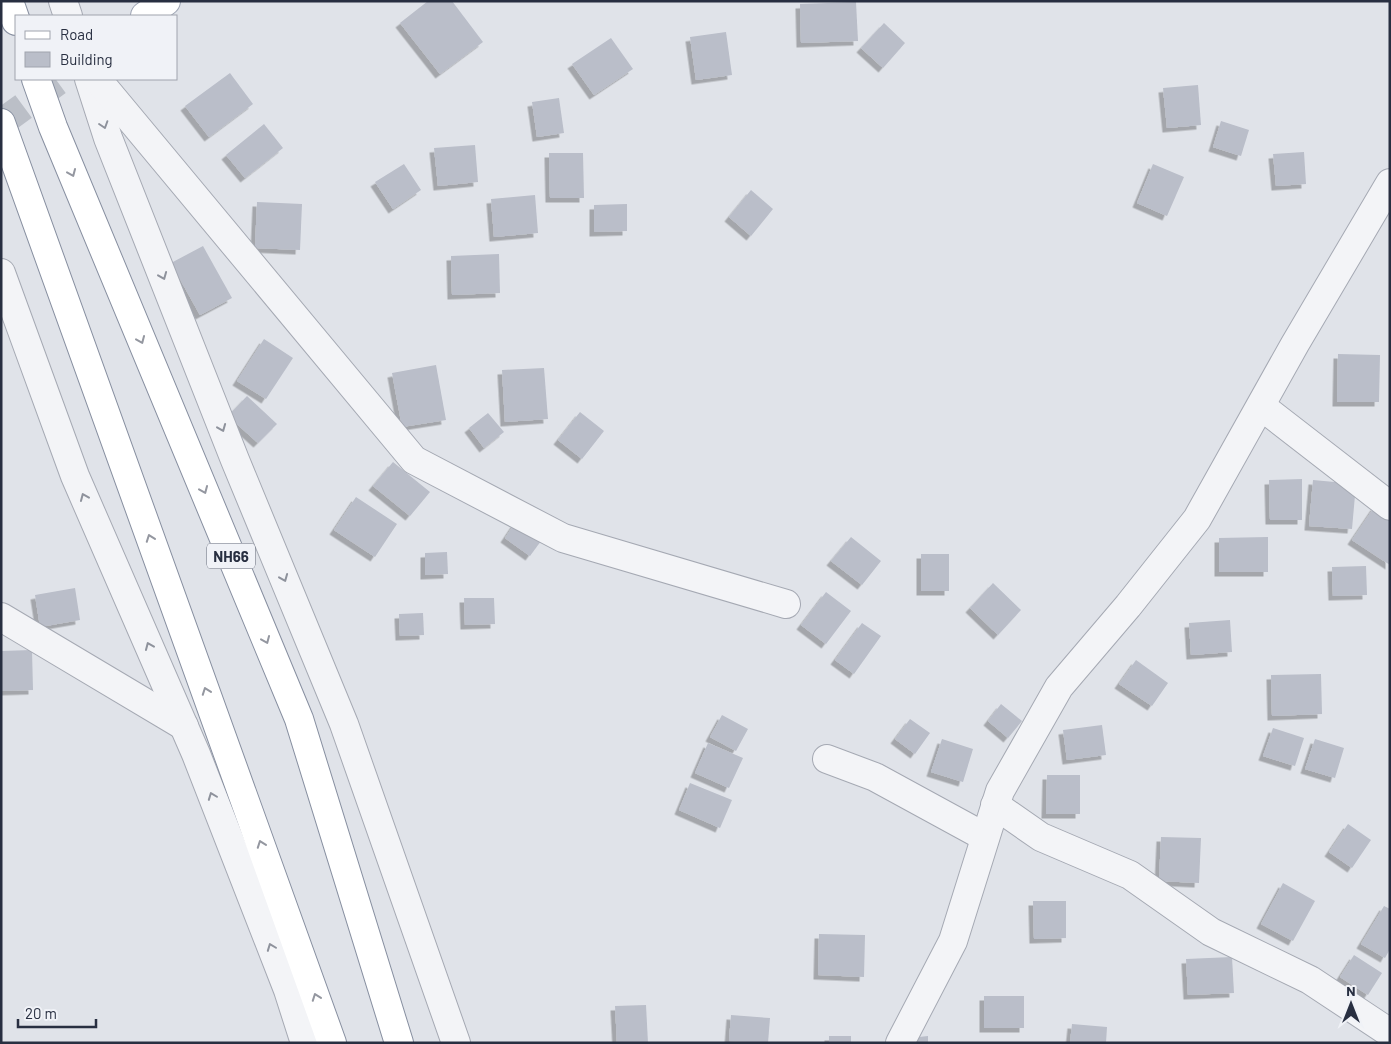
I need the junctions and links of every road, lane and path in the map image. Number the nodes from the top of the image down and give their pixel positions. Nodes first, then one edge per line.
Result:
1 (9, 1) edge
2 (63, 1) edge
3 (166, 1) edge
4 (68, 15) edge
5 (146, 15) edge
6 (15, 18) edge
7 (36, 80) edge
8 (89, 80) edge
9 (99, 80) edge
10 (1, 123) edge
11 (1390, 183) edge
12 (1, 273) edge
13 (1261, 406) junction
14 (1390, 506) edge
15 (786, 604) dead end
16 (1, 617) edge
17 (184, 726) junction
18 (827, 759) dead end
19 (995, 805) junction
20 (985, 836) junction
21 (1390, 1033) edge
22 (305, 1043) edge
23 (332, 1043) edge
24 (399, 1043) edge
25 (456, 1043) edge
26 (900, 1043) edge

1 - 6 main road
2 - 4 street
3 - 5 main road
7 -> 24 main road, NH66
8 -> 25 street
9 - 15 street
23 -> 10 main road
11 - 13 street
17 -> 12 street
13 - 14 street
13 - 19 street
16 - 17 street
22 -> 17 street
18 - 20 street
19 - 20 street
19 - 21 street
20 - 26 street

